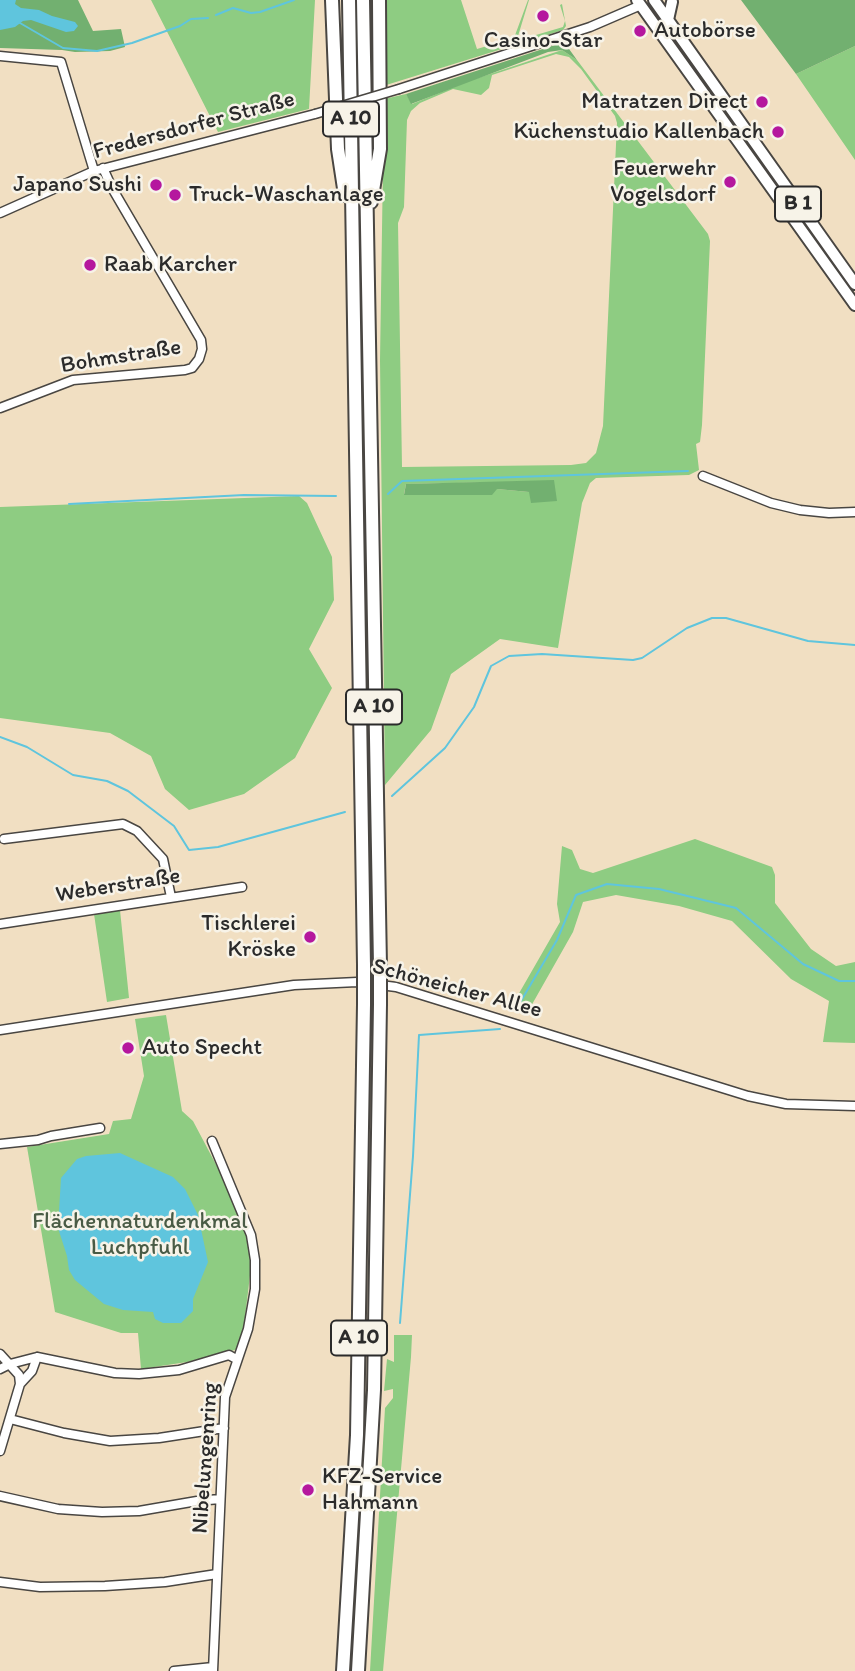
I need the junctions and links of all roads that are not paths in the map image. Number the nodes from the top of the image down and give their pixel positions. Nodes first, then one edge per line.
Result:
1 (332, 0) edge
2 (349, 0) edge
3 (363, 0) edge
4 (379, 0) edge
5 (673, 1) edge
6 (647, 2) edge
7 (668, 20) junction
8 (0, 56) edge
9 (99, 170) junction
10 (0, 213) edge
11 (359, 238) junction
12 (855, 284) edge
13 (855, 305) edge
14 (0, 408) edge
15 (704, 476) dead end
16 (855, 512) edge
17 (4, 839) dead end
18 (242, 887) dead end
19 (171, 897) junction
20 (0, 924) edge
21 (0, 1030) edge
22 (855, 1106) edge
23 (100, 1128) dead end
24 (212, 1141) dead end
25 (0, 1144) edge
26 (0, 1354) edge
27 (37, 1357) junction
28 (236, 1359) junction
29 (10, 1364) junction
30 (0, 1369) edge
31 (20, 1384) junction
32 (10, 1419) junction
33 (224, 1428) junction
34 (0, 1451) edge
35 (0, 1496) edge
36 (220, 1500) junction
37 (217, 1574) junction
38 (0, 1582) edge
39 (213, 1669) edge
40 (174, 1671) edge
41 (343, 1671) edge
42 (358, 1671) edge

1 - 11 highway
2 - 11 highway, A 10
3 - 11 highway, A 10
4 - 11 highway
5 - 6 street, Fredersdorfer Straße
5 - 7 main road
6 - 7 main road, B 1
6 - 9 street, Fredersdorfer Straße, bridge
6 - 13 main road, B 1
7 - 12 main road, B 1
8 - 9 street
9 - 10 street, Fredersdorfer Straße
9 - 14 street, Bohmstraße
11 - 41 highway, A 10, bridge
11 - 42 highway, A 10, bridge
15 - 16 street
17 - 19 street
18 - 19 street, Weberstraße
19 - 20 street, Weberstraße
21 - 22 street, Schöneicher Allee
23 - 25 street
24 - 28 street, Nibelungenring
26 - 29 street
27 - 28 street
27 - 29 street
27 - 31 street
28 - 33 street, Nibelungenring
29 - 30 street
29 - 31 street
31 - 32 street
32 - 33 street
32 - 34 street
33 - 36 street, Nibelungenring
35 - 36 street
36 - 37 street, Nibelungenring
37 - 38 street
37 - 39 street, Nibelungenring
39 - 40 street, Nibelungenring

